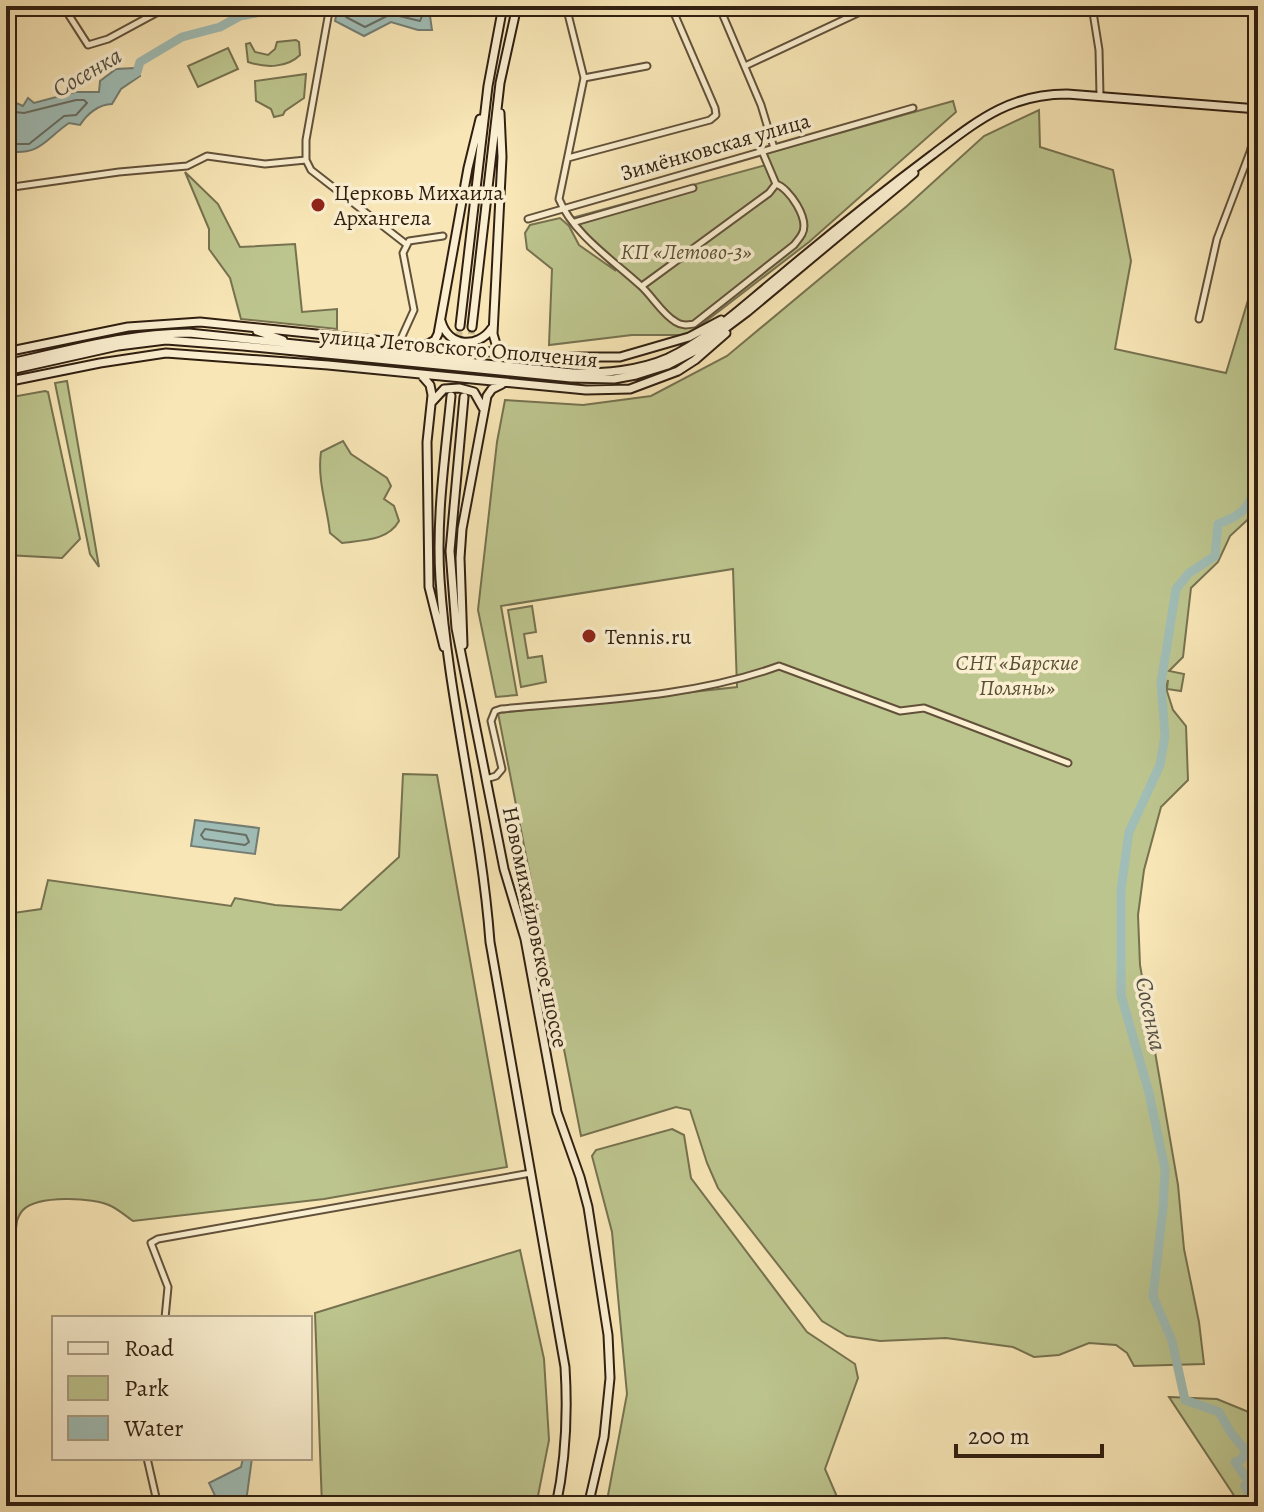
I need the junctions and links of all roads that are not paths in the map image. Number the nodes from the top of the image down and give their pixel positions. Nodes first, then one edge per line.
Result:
1 (63, 6) edge
2 (169, 6) edge
3 (517, 6) edge
4 (566, 6) edge
5 (671, 6) edge
6 (719, 6) edge
7 (737, 6) edge
8 (873, 6) edge
9 (1092, 6) edge
10 (330, 8) edge
11 (502, 9) edge
12 (723, 13) junction
13 (647, 66) dead end
14 (745, 66) junction
15 (584, 78) junction
16 (500, 83) junction
17 (488, 86) junction
18 (1100, 97) junction
19 (913, 108) dead end
20 (1258, 114) edge
21 (774, 148) junction
22 (762, 151) junction
23 (567, 158) junction
24 (306, 160) junction
25 (776, 184) junction
26 (6, 188) edge
27 (693, 188) dead end
28 (563, 208) junction
29 (528, 219) dead end
30 (575, 222) junction
31 (443, 236) dead end
32 (406, 244) junction
33 (642, 286) junction
34 (743, 311) junction
35 (440, 319) junction
36 (1199, 319) dead end
37 (495, 323) junction
38 (241, 326) junction
39 (460, 326) tunnel mouth
40 (472, 327) tunnel mouth
41 (352, 338) junction
42 (399, 343) junction
43 (297, 344) junction
44 (424, 345) junction
45 (6, 352) edge
46 (340, 352) junction
47 (514, 355) junction
48 (620, 357) junction
49 (6, 364) edge
50 (348, 368) junction
51 (6, 371) edge
52 (636, 372) junction
53 (418, 375) junction
54 (6, 382) edge
55 (508, 383) junction
56 (630, 389) junction
57 (451, 396) tunnel mouth
58 (464, 397) tunnel mouth
59 (431, 404) junction
60 (484, 414) junction
61 (463, 667) junction
62 (451, 668) junction
63 (1068, 763) dead end
64 (485, 779) junction
65 (531, 1173) junction
66 (165, 1316) edge
67 (147, 1460) edge
68 (158, 1506) edge
69 (556, 1506) edge
70 (588, 1506) edge

1 - 2 street
3 - 16 main road
4 - 15 street
5 - 23 street
6 - 12 street
7 - 12 street
8 - 14 street
9 - 18 street
10 - 24 street
11 - 17 main road
12 - 14 street
13 - 15 street
14 - 21 street
15 - 23 street
16 - 37 main road
16 - 40 main road
17 - 35 main road
17 - 39 main road
18 - 20 main road
18 - 34 main road, улица Летовского Ополчения
19 - 21 street, Зимёнковская улица
20 - 36 street
21 - 22 street, Зимёнковская улица
22 - 25 street
22 - 28 street, Зимёнковская улица
23 - 28 street
24 - 26 street
24 - 32 street
25 - 33 street
25 - 33 street
27 - 30 street
28 - 29 street, Зимёнковская улица
28 - 30 street
30 - 33 street
31 - 32 street
32 - 42 street
34 - 48 main road
34 - 52 main road, улица Летовского Ополчения
34 - 56 main road
35 - 37 main road
35 - 44 main road
37 - 47 main road
38 - 41 main road
38 - 43 main road
38 - 45 main road
41 - 42 main road
41 - 46 main road
42 - 44 main road
43 - 46 main road, улица Летовского Ополчения
43 - 49 main road, улица Летовского Ополчения
44 - 47 main road
46 - 50 main road
46 - 51 main road, улица Летовского Ополчения
46 - 52 main road, улица Летовского Ополчения
47 - 48 main road
48 - 52 main road
50 - 53 main road
50 - 54 main road
52 - 56 main road
53 - 55 main road
53 - 59 main road
55 - 56 main road
55 - 60 main road
57 - 62 main road, Новомихайловское шоссе
58 - 61 main road, Новомихайловское шоссе
59 - 60 main road
59 - 62 main road
60 - 61 main road
61 - 64 main road, Новомихайловское шоссе
62 - 65 main road, Новомихайловское шоссе
63 - 64 street
64 - 70 main road, Новомихайловское шоссе
65 - 66 street
65 - 69 main road, Новомихайловское шоссе
67 - 68 street

